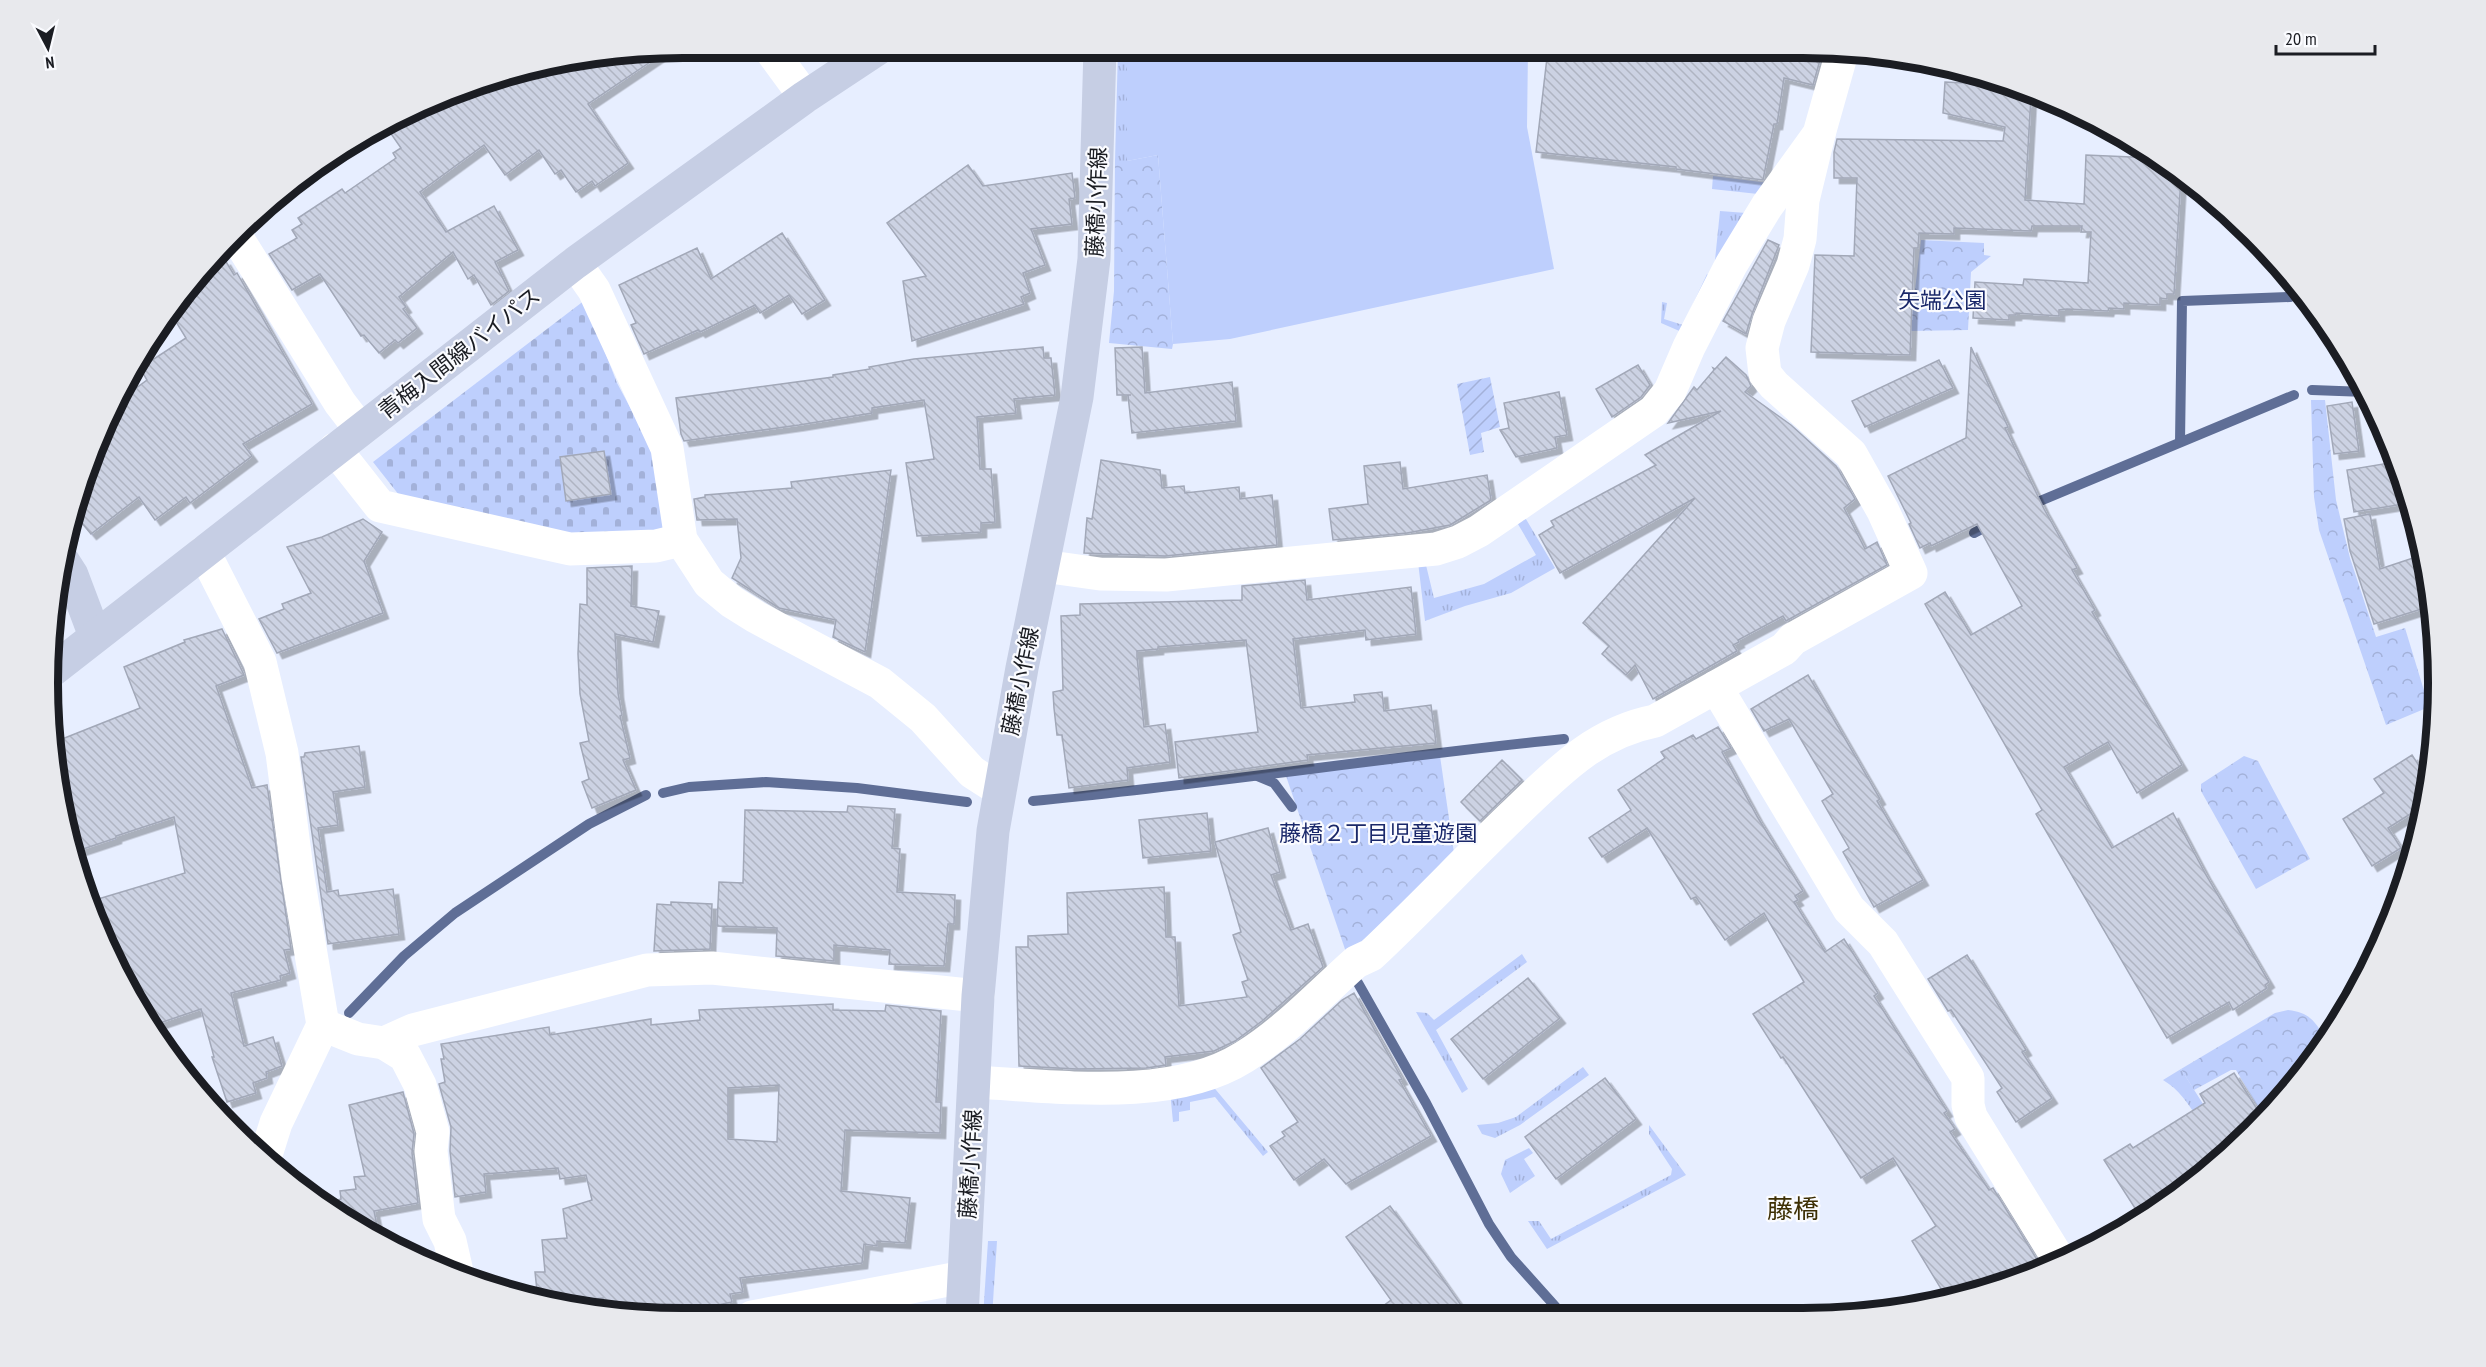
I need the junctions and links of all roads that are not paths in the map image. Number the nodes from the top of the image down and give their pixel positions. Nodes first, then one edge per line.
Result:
1 (776, 58) edge
2 (864, 58) edge
3 (1101, 58) edge
4 (1840, 60) edge
5 (805, 97) junction
6 (1819, 134) junction
7 (241, 243) edge
8 (575, 263) junction
9 (347, 439) junction
10 (681, 540) junction
11 (204, 552) junction
12 (1043, 566) junction
13 (69, 571) edge
14 (63, 610) edge
15 (95, 636) junction
16 (59, 665) edge
17 (1716, 687) junction
18 (1000, 790) junction
19 (978, 996) junction
20 (323, 1025) junction
21 (384, 1043) junction
22 (974, 1082) junction
23 (276, 1123) junction
24 (254, 1136) edge
25 (268, 1150) edge
26 (2056, 1255) edge
27 (455, 1265) edge
28 (964, 1276) junction
29 (799, 1308) edge
30 (962, 1308) edge

1 - 5 street
2 - 5 main road, 青梅入間線バイパス
3 - 12 main road, 藤橋小作線
4 - 6 street
5 - 8 main road, 青梅入間線バイパス
6 - 12 street
6 - 17 street
7 - 9 street
8 - 9 main road, 青梅入間線バイパス
8 - 10 street
9 - 10 street
9 - 11 main road, 青梅入間線バイパス
10 - 18 street
11 - 15 main road, 青梅入間線バイパス
11 - 20 street
12 - 18 main road, 藤橋小作線
13 - 15 main road
14 - 15 main road
15 - 16 main road, 青梅入間線バイパス
17 - 22 street
17 - 26 street
18 - 19 main road, 藤橋小作線
19 - 21 street
19 - 22 main road, 藤橋小作線
20 - 21 street
20 - 23 street
21 - 27 street
22 - 28 main road, 藤橋小作線
23 - 24 street
23 - 25 street
28 - 29 street
28 - 30 main road, 藤橋小作線

